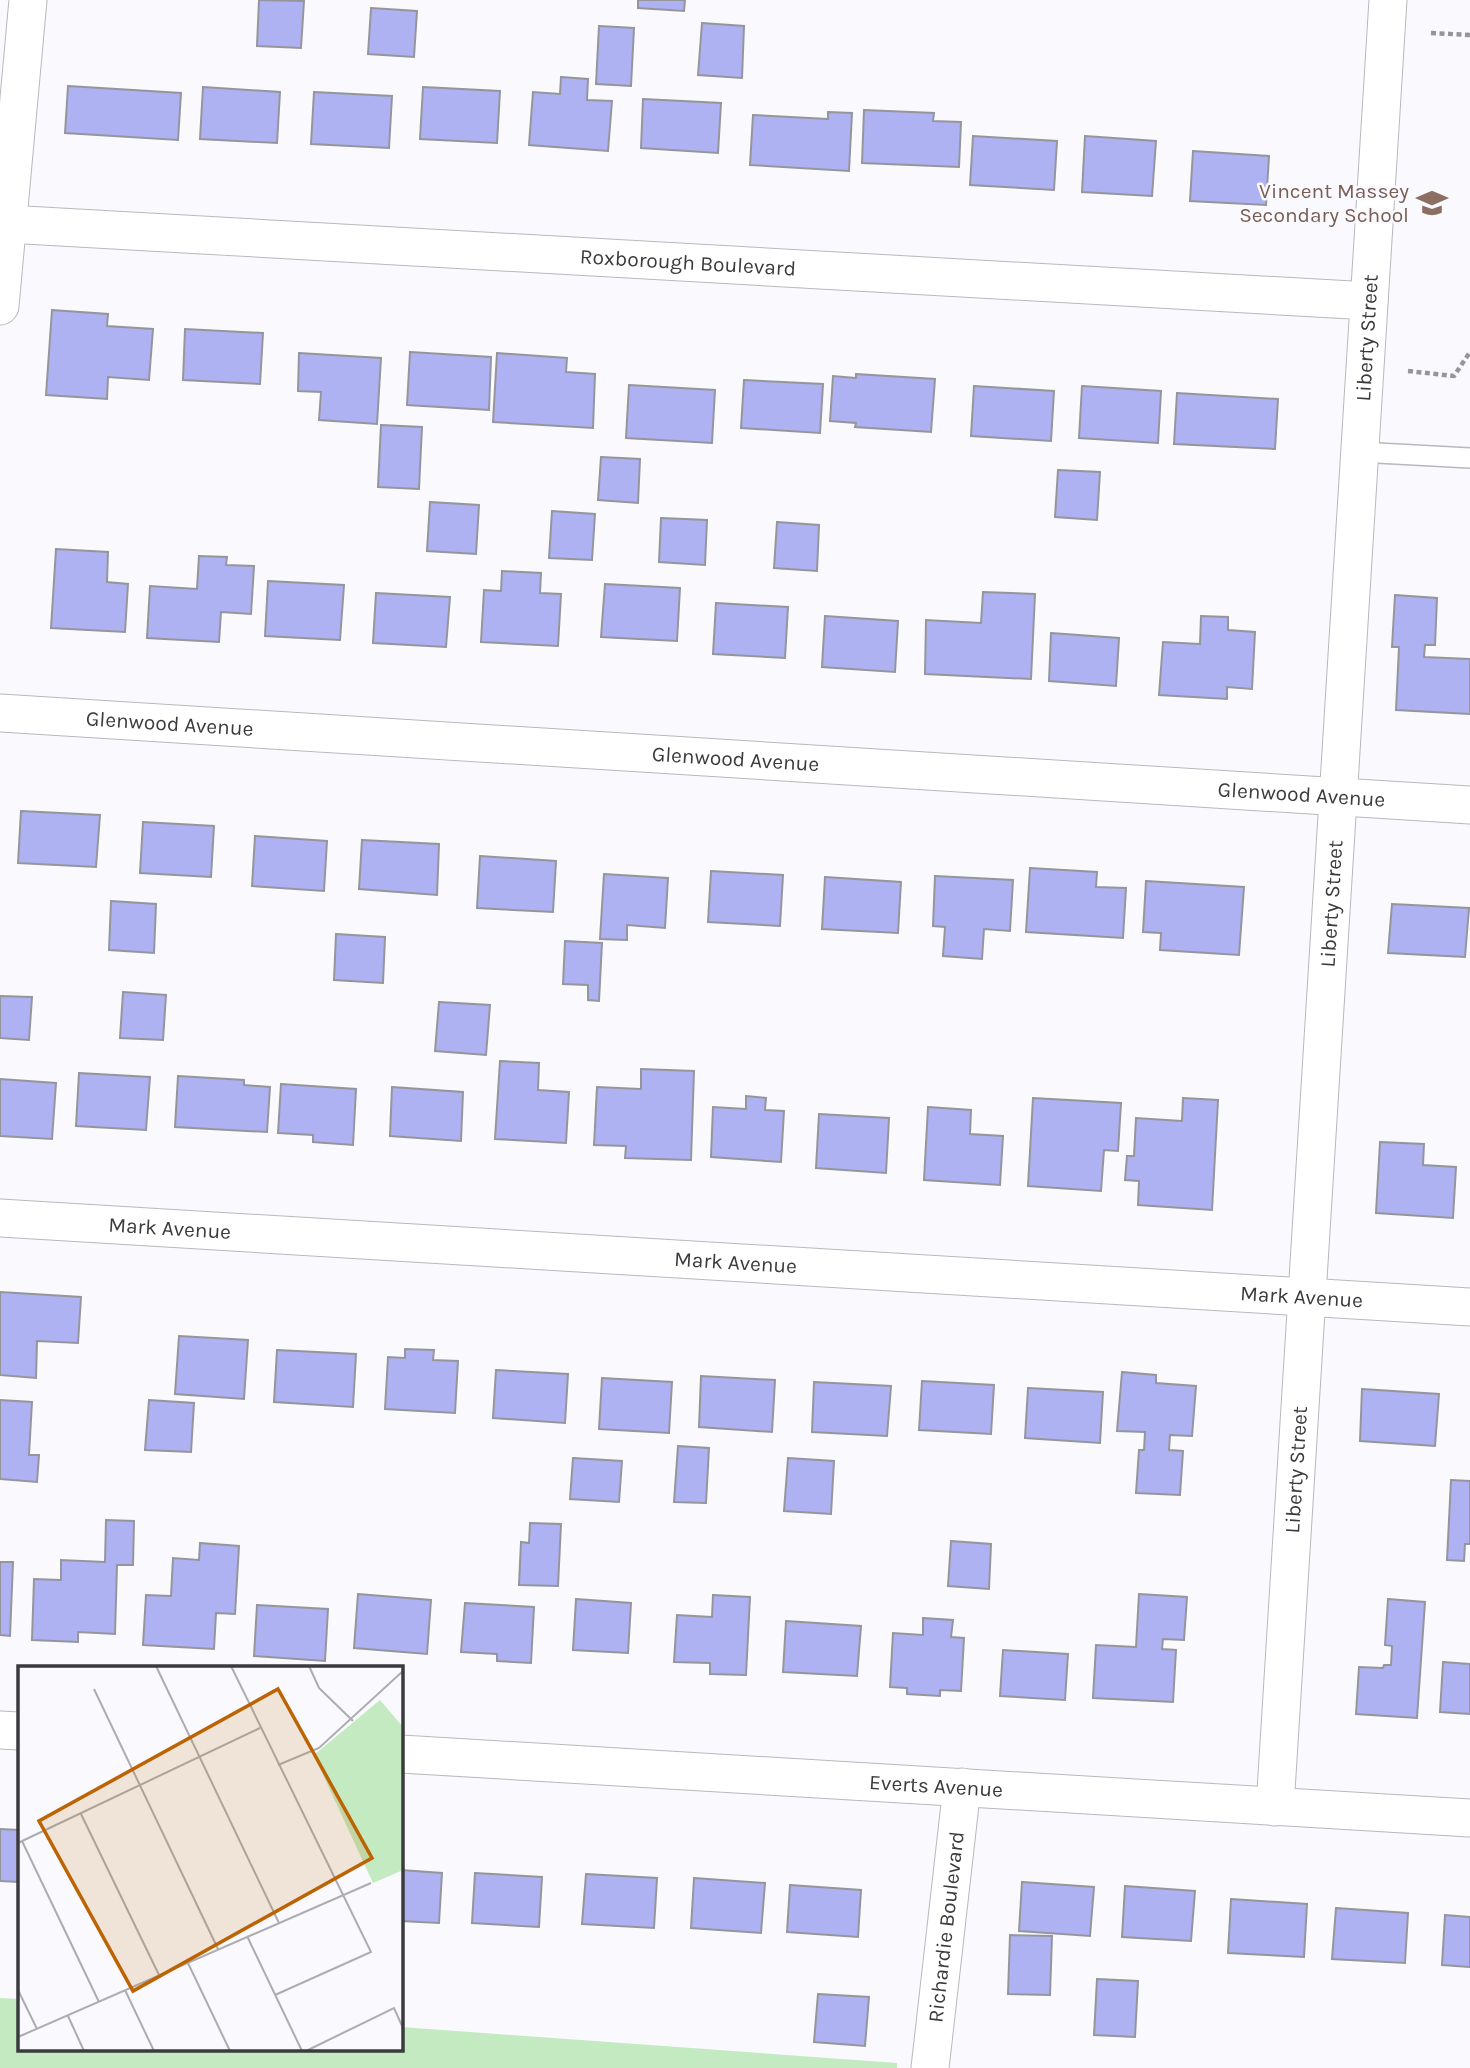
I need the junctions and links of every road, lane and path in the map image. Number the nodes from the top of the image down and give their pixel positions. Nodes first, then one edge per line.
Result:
1 (27, 0) edge
2 (1388, 0) edge
3 (1431, 33) dead end
4 (1470, 35) edge
5 (7, 224) junction
6 (1369, 301) junction
7 (0, 306) edge
8 (1470, 352) edge
9 (1408, 371) dead end
10 (1359, 452) junction
11 (1470, 458) edge
12 (0, 713) edge
13 (1338, 796) junction
14 (1470, 804) edge
15 (0, 1218) edge
16 (1307, 1297) junction
17 (1470, 1307) edge
18 (0, 1730) edge
19 (18, 1731) edge
20 (402, 1754) edge
21 (962, 1787) junction
22 (1275, 1807) junction
23 (1470, 1818) edge
24 (930, 2068) edge

1 - 5 street
2 - 6 street, Liberty Street
3 - 4 path
5 - 6 street, Roxborough Boulevard
5 - 7 street
6 - 10 street, Liberty Street
8 - 9 path
10 - 11 lane
10 - 13 street, Liberty Street
12 - 13 street, Glenwood Avenue
13 - 14 street, Glenwood Avenue
13 - 16 street, Liberty Street
15 - 16 street, Mark Avenue
16 - 17 street, Mark Avenue
16 - 22 street, Liberty Street
18 - 19 street
20 - 21 street, Everts Avenue
21 - 22 street, Everts Avenue
21 - 24 street, Richardie Boulevard
22 - 23 street, Everts Avenue

